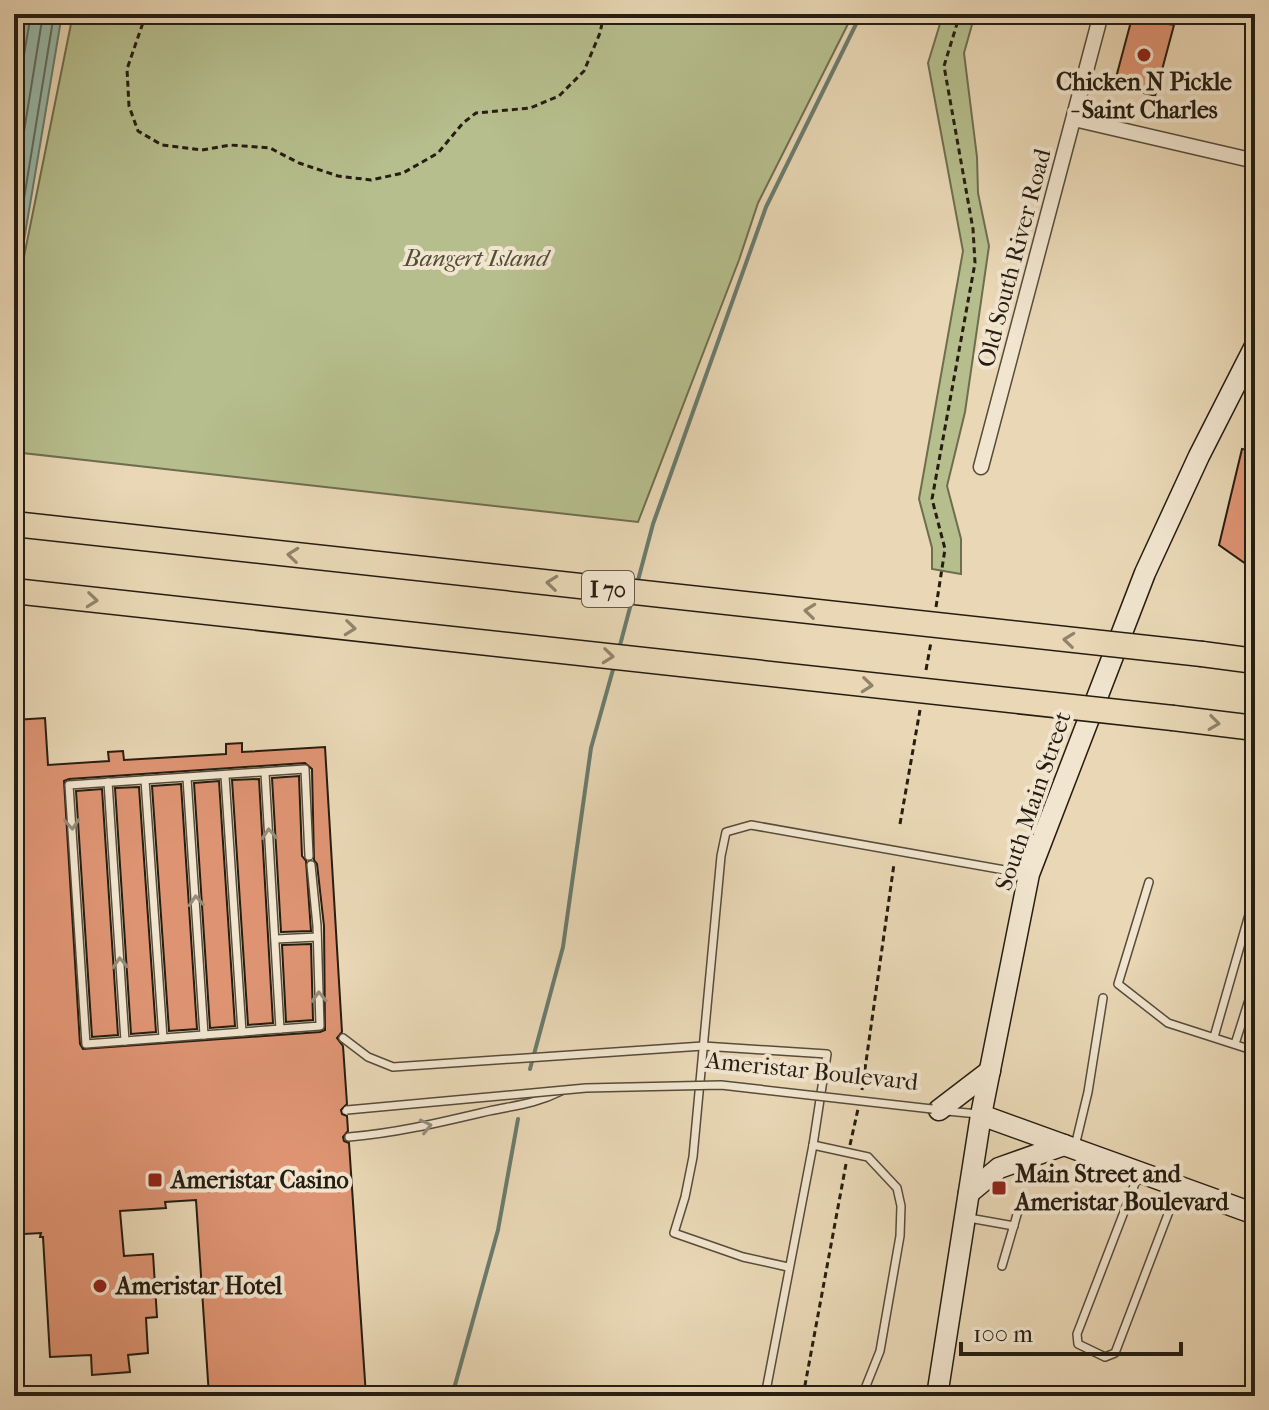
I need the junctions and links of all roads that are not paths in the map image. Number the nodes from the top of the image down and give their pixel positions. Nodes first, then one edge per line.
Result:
1 (1101, 14) edge
2 (1074, 119) junction
3 (1255, 161) edge
4 (1255, 346) edge
5 (981, 467) dead end
6 (14, 524) edge
7 (14, 591) edge
8 (1255, 661) edge
9 (1255, 728) edge
10 (265, 773) junction
11 (225, 776) junction
12 (187, 778) junction
13 (145, 780) junction
14 (108, 782) junction
15 (1029, 874) junction
16 (1149, 882) dead end
17 (1255, 894) edge
18 (317, 937) junction
19 (276, 939) junction
20 (1255, 981) edge
21 (1103, 998) dead end
22 (280, 1029) junction
23 (242, 1032) junction
24 (204, 1035) junction
25 (1214, 1037) junction
26 (163, 1038) junction
27 (343, 1038) dead end
28 (125, 1041) junction
29 (1235, 1044) junction
30 (703, 1046) junction
31 (1255, 1051) edge
32 (990, 1071) junction
33 (563, 1090) junction
34 (347, 1110) dead end
35 (936, 1110) junction
36 (981, 1115) junction
37 (349, 1137) dead end
38 (813, 1145) junction
39 (1069, 1147) junction
40 (1140, 1172) junction
41 (1179, 1186) junction
42 (969, 1193) junction
43 (1023, 1194) dead end
44 (1255, 1214) edge
45 (965, 1217) junction
46 (1014, 1226) junction
47 (1002, 1266) dead end
48 (788, 1267) junction
49 (765, 1396) edge
50 (862, 1396) edge
51 (937, 1396) edge

1 - 2 street, Old South River Road
2 - 3 street
2 - 5 street, Old South River Road
4 - 15 street, South Main Street
8 -> 6 highway, I 70, bridge
7 -> 9 highway, bridge
10 - 11 lane
10 - 18 lane
19 -> 10 lane
11 - 12 lane
11 - 23 lane
12 - 13 lane
24 -> 12 lane
13 - 14 lane
13 - 26 lane
28 -> 14 lane
14 -> 28 lane
15 - 30 lane
15 - 32 street, South Main Street
16 - 25 lane
17 - 25 lane
18 - 19 lane
22 -> 18 lane
19 - 22 lane
20 - 29 lane
21 - 39 lane
22 - 23 lane
23 - 24 lane
24 - 26 lane
25 - 29 lane
26 - 28 lane
27 - 30 lane
29 - 31 lane
30 - 38 lane
30 - 48 lane
32 - 35 street
32 - 36 street, South Main Street
33 - 34 lane, Ameristar Boulevard, bridge
33 - 35 lane, Ameristar Boulevard, bridge
37 -> 33 lane
35 - 36 lane, Ameristar Boulevard
36 - 39 street, Ameristar Boulevard
36 - 42 street, South Main Street
38 - 48 lane
38 - 50 lane
39 - 40 street, Ameristar Boulevard
39 - 42 street
40 - 41 street, Ameristar Boulevard
40 - 41 lane
41 - 44 street, Ameristar Boulevard
42 - 45 street, South Main Street
43 - 46 lane
45 - 46 lane
45 - 51 street, South Main Street
46 - 47 lane
48 - 49 lane

